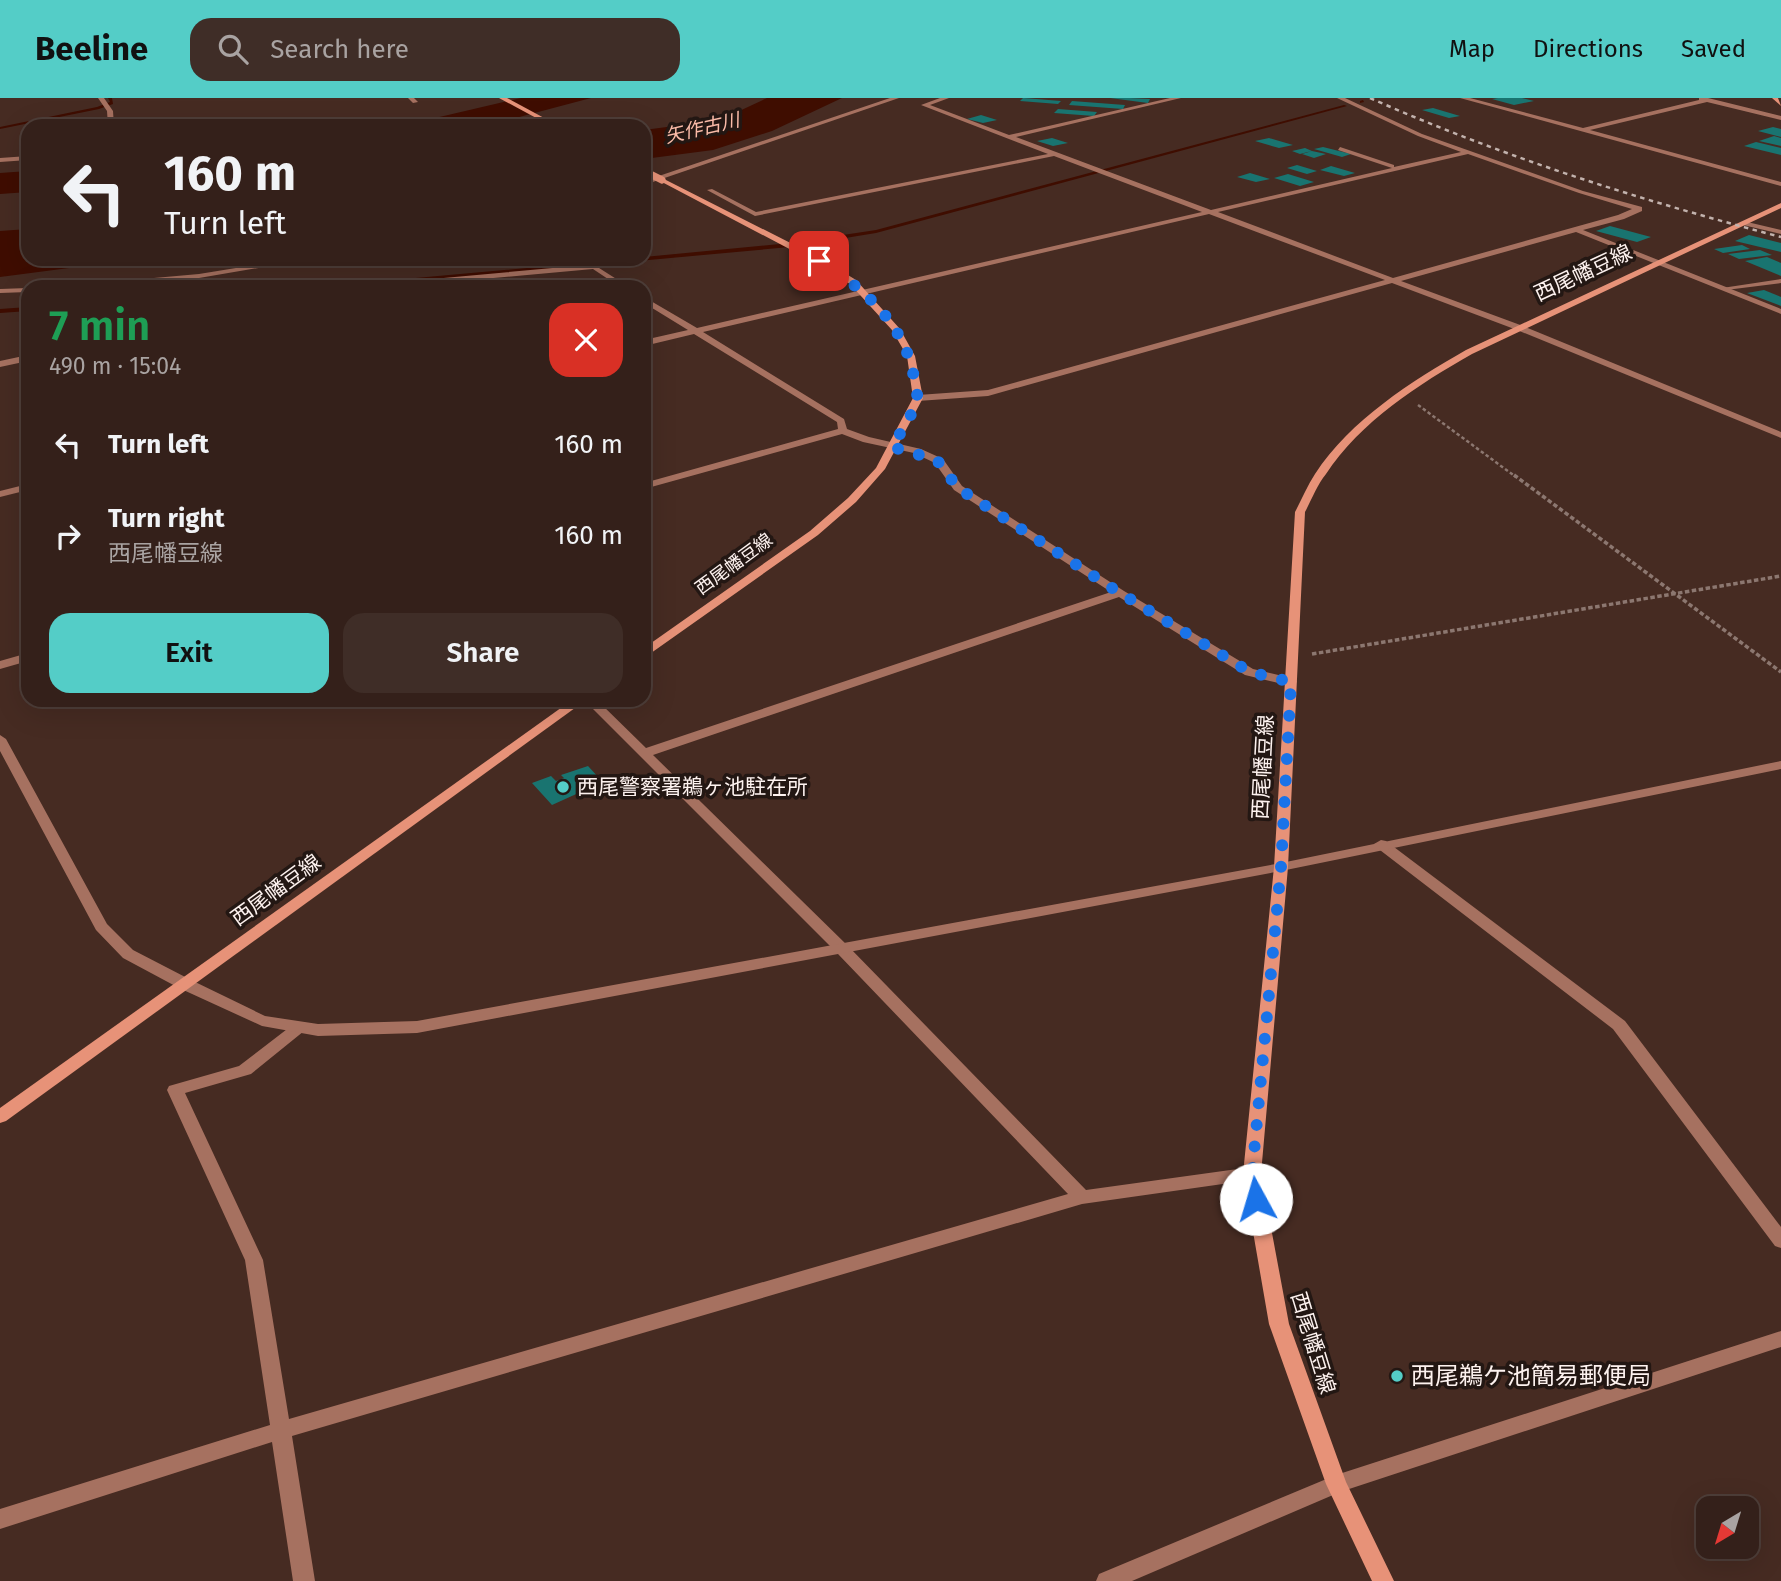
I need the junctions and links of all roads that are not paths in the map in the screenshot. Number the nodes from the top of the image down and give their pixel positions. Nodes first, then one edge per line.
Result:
1 (502, 98) edge
2 (896, 98) edge
3 (946, 98) edge
4 (1178, 98) edge
5 (1340, 98) edge
6 (1468, 98) edge
7 (1697, 98) edge
8 (1707, 100) junction
9 (1781, 118) edge
10 (542, 119) edge
11 (1583, 130) junction
12 (1007, 137) junction
13 (1340, 149) dead end
14 (1466, 152) junction
15 (1052, 154) junction
16 (21, 158) edge
17 (0, 160) edge
18 (1394, 167) junction
19 (651, 174) edge
20 (651, 181) edge
21 (1781, 184) edge
22 (710, 190) dead end
23 (1781, 205) edge
24 (1204, 211) junction
25 (1746, 223) junction
26 (1575, 229) junction
27 (1781, 232) edge
28 (1660, 262) junction
29 (263, 266) edge
30 (594, 267) joint
31 (154, 280) edge
32 (446, 280) edge
33 (614, 280) edge
34 (1781, 281) edge
35 (1395, 282) junction
36 (1726, 288) junction
37 (21, 290) edge
38 (863, 291) junction
39 (0, 292) edge
40 (651, 303) edge
41 (1781, 312) edge
42 (1520, 328) junction
43 (695, 331) junction
44 (651, 341) edge
45 (21, 359) edge
46 (0, 363) edge
47 (918, 398) junction
48 (843, 431) junction
49 (1781, 435) edge
50 (892, 447) junction
51 (651, 484) edge
52 (21, 489) edge
53 (0, 494) edge
54 (1120, 593) junction
55 (651, 649) edge
56 (21, 659) edge
57 (0, 665) edge
58 (1291, 682) junction
59 (570, 707) edge
60 (597, 707) edge
61 (0, 739) edge
62 (645, 753) junction
63 (1781, 765) edge
64 (1381, 844) junction
65 (1281, 867) junction
66 (843, 950) junction
67 (185, 984) junction
68 (301, 1027) junction
69 (0, 1117) edge
70 (1252, 1174) junction
71 (1082, 1197) junction
72 (1781, 1241) edge
73 (1781, 1339) edge
74 (283, 1430) junction
75 (1336, 1484) junction
76 (0, 1520) edge
77 (304, 1581) edge
78 (1107, 1581) edge
79 (1383, 1581) edge

1 - 10 main road
2 - 20 street
3 - 12 street
4 - 12 street
5 - 14 street
6 - 11 street
7 - 8 street
8 - 9 street
8 - 11 street
11 - 21 street
12 - 15 street
13 - 18 street
14 - 18 street
14 - 26 street
15 - 22 street
15 - 24 street
16 - 17 street
18 - 24 street
19 - 38 main road, bridge
23 - 25 main road, 西尾幡豆線
24 - 35 street
24 - 38 street
25 - 27 street
25 - 28 main road, 西尾幡豆線
26 - 28 street
26 - 35 street
28 - 36 street
28 - 42 main road, 西尾幡豆線
29 - 31 street
30 - 32 street
30 - 33 street
34 - 36 street
35 - 42 street
35 - 47 street
36 - 41 street
37 - 39 street
38 - 43 street
38 - 47 main road
40 - 43 street
42 - 49 street
42 - 58 main road, 西尾幡豆線
43 - 44 street
43 - 48 street
45 - 46 street
47 - 50 main road, 西尾幡豆線
48 - 50 street
48 - 51 street
50 - 54 street
50 - 55 main road, 西尾幡豆線
52 - 53 street
54 - 58 street
54 - 62 street
56 - 57 street
58 - 65 main road, 西尾幡豆線
59 - 67 main road, 西尾幡豆線
60 - 62 street
61 - 67 street
62 - 66 street
63 - 64 street
64 - 65 street
64 - 72 street
65 - 66 street
65 - 70 main road, 西尾幡豆線
66 - 68 street
66 - 71 street
67 - 68 street
67 - 69 main road, 西尾幡豆線
68 - 74 street
70 - 71 street
70 - 75 main road, 西尾幡豆線
71 - 74 street
73 - 75 street
74 - 76 street
74 - 77 street
75 - 78 street
75 - 79 main road, 西尾幡豆線

